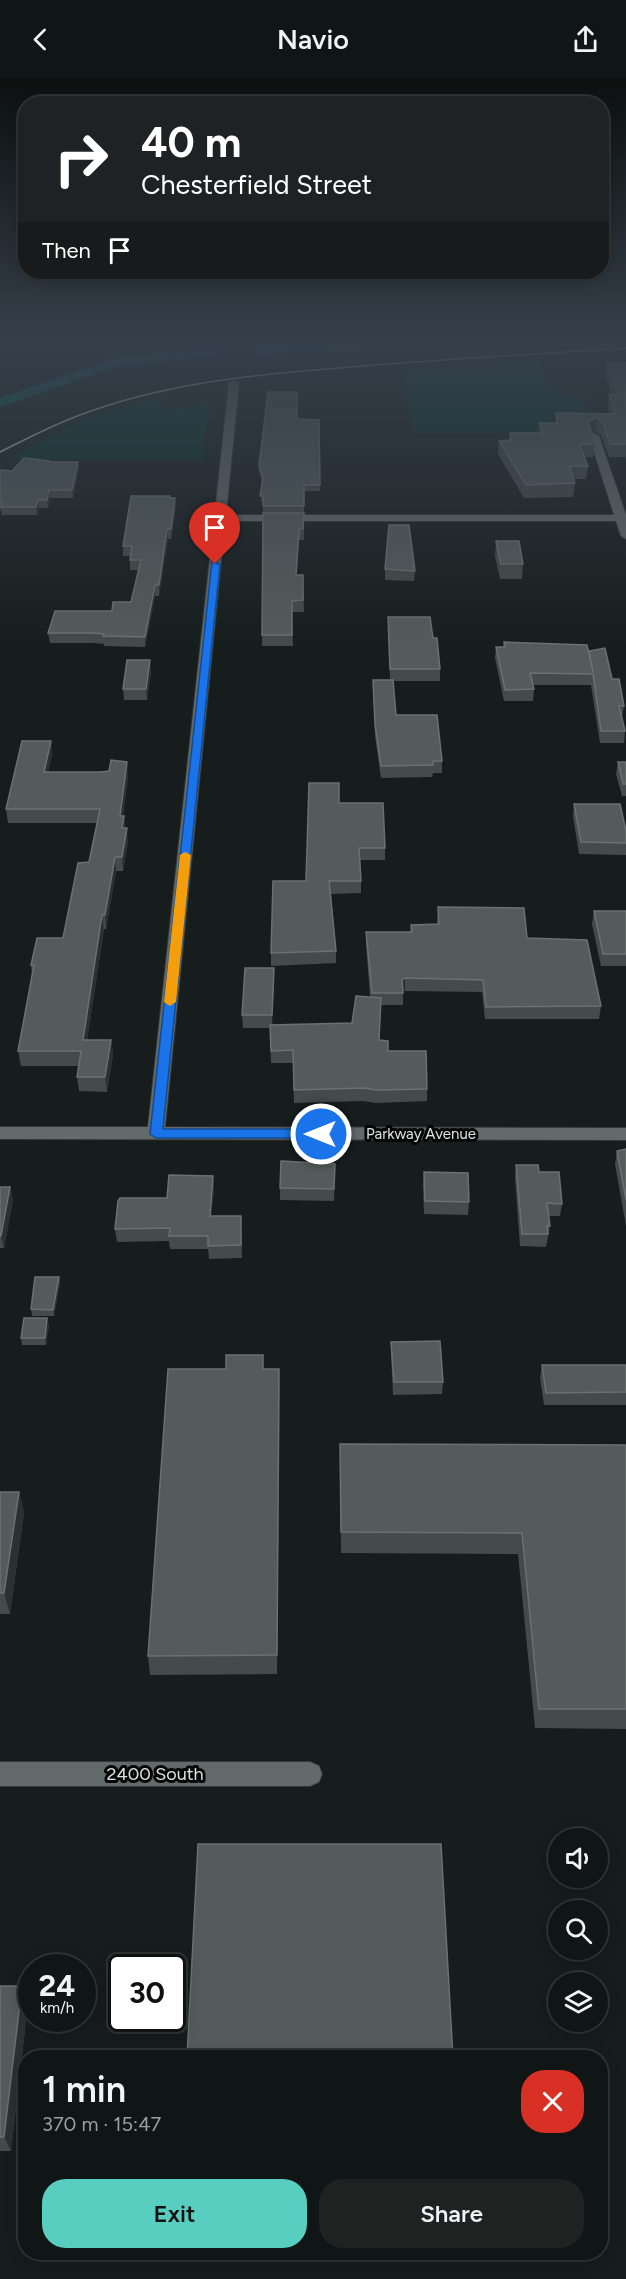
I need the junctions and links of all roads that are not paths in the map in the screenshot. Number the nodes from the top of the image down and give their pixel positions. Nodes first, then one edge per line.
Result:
1 (228, 445) edge
2 (597, 445) edge
3 (220, 518) junction
4 (623, 518) edge
5 (626, 536) edge
6 (0, 1133) edge
7 (156, 1134) junction
8 (626, 1134) edge
9 (0, 1774) edge
10 (310, 1774) dead end

1 - 3 street
2 - 4 street
3 - 4 street
3 - 7 street
4 - 5 street
6 - 7 street, Parkway Avenue
7 - 8 street, Parkway Avenue
9 - 10 street, 2400 South

